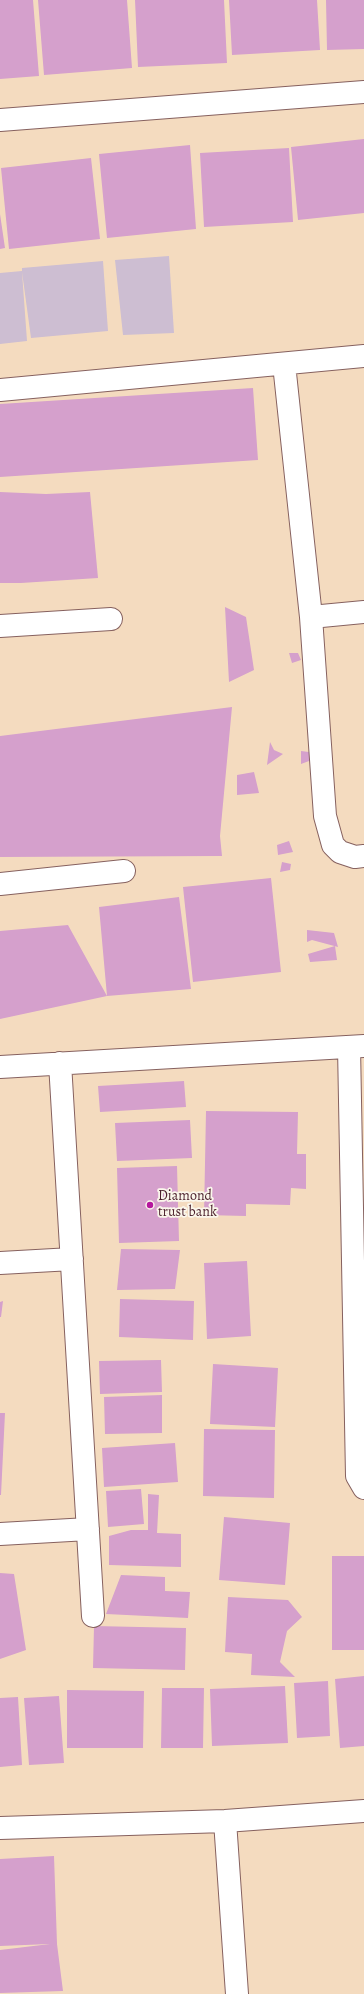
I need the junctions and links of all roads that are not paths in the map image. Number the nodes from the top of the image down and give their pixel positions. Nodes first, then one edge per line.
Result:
1 (364, 92) edge
2 (0, 120) edge
3 (364, 356) edge
4 (284, 364) junction
5 (0, 390) edge
6 (364, 612) edge
7 (311, 617) junction
8 (111, 619) dead end
9 (0, 626) edge
10 (364, 856) edge
11 (124, 872) dead end
12 (0, 884) edge
13 (356, 1047) edge
14 (60, 1063) junction
15 (0, 1066) edge
16 (358, 1249) edge
17 (72, 1259) junction
18 (0, 1263) edge
19 (364, 1488) edge
20 (88, 1529) junction
21 (0, 1534) edge
22 (94, 1616) dead end
23 (364, 1811) edge
24 (225, 1821) junction
25 (0, 1828) edge
26 (236, 1994) edge

1 - 2 street
3 - 4 street
4 - 5 street
4 - 7 street
6 - 7 street
7 - 10 street
8 - 9 street
11 - 12 street
13 - 14 street
13 - 16 street
14 - 15 street
14 - 17 street
16 - 19 street
17 - 18 street
17 - 20 street
20 - 21 street
20 - 22 street
23 - 24 street
24 - 25 street
24 - 26 street

